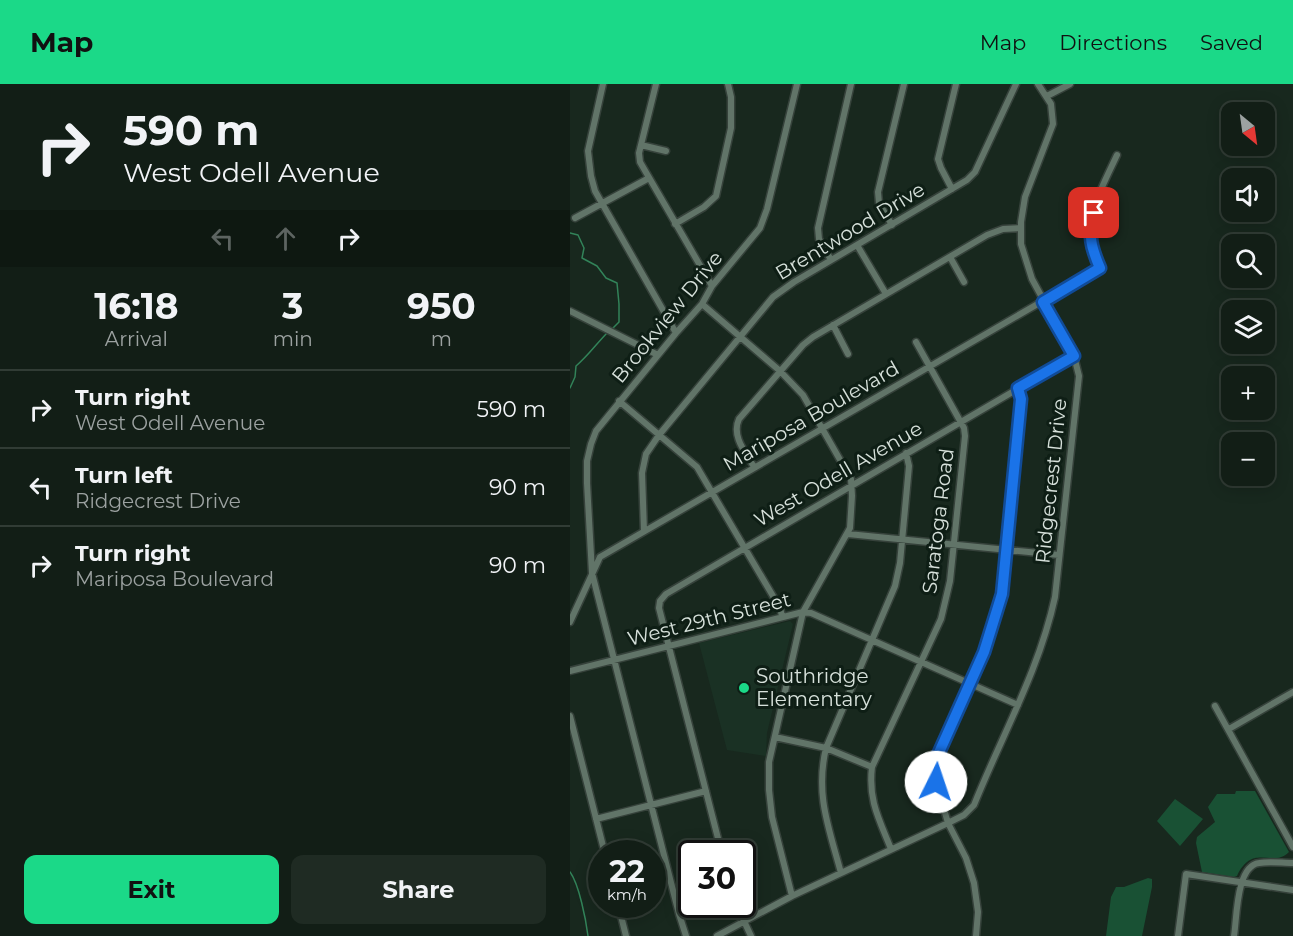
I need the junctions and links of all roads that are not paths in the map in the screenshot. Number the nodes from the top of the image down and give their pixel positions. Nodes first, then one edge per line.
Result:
1 (603, 84) edge
2 (656, 84) edge
3 (728, 84) edge
4 (797, 84) edge
5 (852, 84) edge
6 (904, 84) edge
7 (956, 84) edge
8 (1016, 84) edge
9 (1038, 84) edge
10 (1070, 84) edge
11 (1047, 96) junction
12 (642, 145) junction
13 (666, 151) dead end
14 (1117, 155) dead end
15 (649, 178) junction
16 (952, 189) junction
17 (603, 203) junction
18 (575, 218) dead end
19 (675, 224) junction
20 (892, 225) junction
21 (1021, 228) junction
22 (857, 244) junction
23 (950, 257) junction
24 (831, 260) junction
25 (964, 282) dead end
26 (712, 286) junction
27 (886, 294) junction
28 (1043, 302) junction
29 (702, 304) junction
30 (570, 311) edge
31 (833, 325) junction
32 (676, 333) junction
33 (739, 337) junction
34 (916, 342) dead end
35 (848, 354) dead end
36 (658, 355) junction
37 (1074, 356) junction
38 (930, 368) junction
39 (780, 371) junction
40 (1018, 388) junction
41 (619, 401) junction
42 (960, 422) junction
43 (822, 428) junction
44 (659, 435) junction
45 (906, 453) junction
46 (754, 467) junction
47 (852, 485) junction
48 (712, 492) junction
49 (644, 531) junction
50 (848, 534) junction
51 (901, 540) junction
52 (954, 545) junction
53 (744, 548) junction
54 (1006, 550) junction
55 (1059, 555) junction
56 (592, 573) junction
57 (803, 612) junction
58 (782, 616) junction
59 (570, 622) edge
60 (873, 640) junction
61 (669, 646) junction
62 (614, 660) junction
63 (921, 662) junction
64 (570, 671) edge
65 (969, 683) junction
66 (1293, 692) edge
67 (1018, 705) junction
68 (1215, 706) dead end
69 (570, 716) edge
70 (1229, 729) junction
71 (775, 737) junction
72 (826, 748) junction
73 (872, 767) junction
74 (706, 790) junction
75 (652, 805) junction
76 (596, 819) junction
77 (948, 823) junction
78 (601, 840) edge
79 (718, 840) edge
80 (1293, 847) edge
81 (891, 849) junction
82 (1293, 863) edge
83 (841, 873) junction
84 (1241, 882) junction
85 (1293, 890) edge
86 (792, 896) junction
87 (622, 918) edge
88 (742, 918) edge
89 (743, 921) junction
90 (626, 936) edge
91 (686, 936) edge
92 (717, 936) edge
93 (750, 936) edge
94 (976, 936) edge
95 (1178, 936) edge
96 (1234, 936) edge

1 - 17 street
2 - 12 street
3 - 19 street
4 - 26 street, Brookview Drive
5 - 24 street
6 - 20 street
7 - 16 street
8 - 16 street, Brentwood Drive
9 - 11 street, Ridgecrest Drive
10 - 11 street
11 - 21 street, Ridgecrest Drive
12 - 13 street
12 - 15 street
14 - 28 street, Mariposa Boulevard
15 - 17 street
15 - 19 street
16 - 20 street, Brentwood Drive
17 - 18 street
17 - 32 street
19 - 26 street
20 - 22 street, Brentwood Drive
21 - 23 street
21 - 28 street, Ridgecrest Drive
22 - 24 street, Brentwood Drive
22 - 27 street
23 - 25 street
23 - 27 street
24 - 33 street, Brentwood Drive
26 - 29 street, Brookview Drive
27 - 31 street
28 - 37 street, Ridgecrest Drive
28 - 38 street, Mariposa Boulevard
29 - 32 street, Brookview Drive
29 - 33 street
30 - 36 street
31 - 35 street
31 - 39 street
32 - 36 street, Brookview Drive
33 - 39 street
33 - 44 street, Brentwood Drive
34 - 38 street, Saratoga Road
36 - 41 street, Brookview Drive
37 - 40 street, West Odell Avenue
37 - 55 street, Ridgecrest Drive
38 - 42 street, Saratoga Road
38 - 43 street, Mariposa Boulevard
39 - 43 street
39 - 46 street
40 - 42 street, West Odell Avenue
40 - 54 street
41 - 44 street
41 - 56 street, Brookview Drive
42 - 45 street, West Odell Avenue
42 - 52 street, Saratoga Road
43 - 46 street, Mariposa Boulevard
43 - 47 street
44 - 48 street
44 - 49 street, Brentwood Drive
45 - 47 street, West Odell Avenue
45 - 51 street
46 - 48 street, Mariposa Boulevard
47 - 50 street
47 - 53 street, West Odell Avenue
48 - 49 street, Mariposa Boulevard
48 - 53 street
49 - 56 street, Mariposa Boulevard
50 - 51 street
50 - 57 street
51 - 52 street
51 - 60 street
52 - 54 street
52 - 63 street, Saratoga Road
53 - 58 street
53 - 61 street, West Odell Avenue
54 - 55 street
54 - 65 street
55 - 67 street, Ridgecrest Drive
56 - 59 street, Mariposa Boulevard
56 - 62 street, Brookview Drive
57 - 58 street, West 29th Street
57 - 60 street, West 29th Street
57 - 71 street
58 - 61 street, West 29th Street
60 - 63 street, West 29th Street
60 - 72 street
61 - 62 street, West 29th Street
61 - 74 street
62 - 64 street, West 29th Street
62 - 75 street, Brookview Drive
63 - 65 street, West 29th Street
63 - 73 street, Saratoga Road
65 - 67 street, West 29th Street
65 - 77 street
66 - 70 street
67 - 77 street, Ridgecrest Drive
68 - 70 street
69 - 76 street
70 - 80 street
71 - 72 street
71 - 86 street
72 - 73 street
72 - 83 street
73 - 81 street, Saratoga Road
74 - 75 street
74 - 79 street
75 - 76 street
75 - 91 street, Brookview Drive
76 - 78 street
77 - 81 street, Ridgecrest Drive
77 - 94 street
81 - 83 street, Ridgecrest Drive
82 - 84 street
83 - 86 street, Ridgecrest Drive
84 - 85 street
84 - 95 street
84 - 96 street
86 - 89 street, Ridgecrest Drive
87 - 90 street
88 - 89 street
89 - 92 street, Ridgecrest Drive
89 - 93 street

